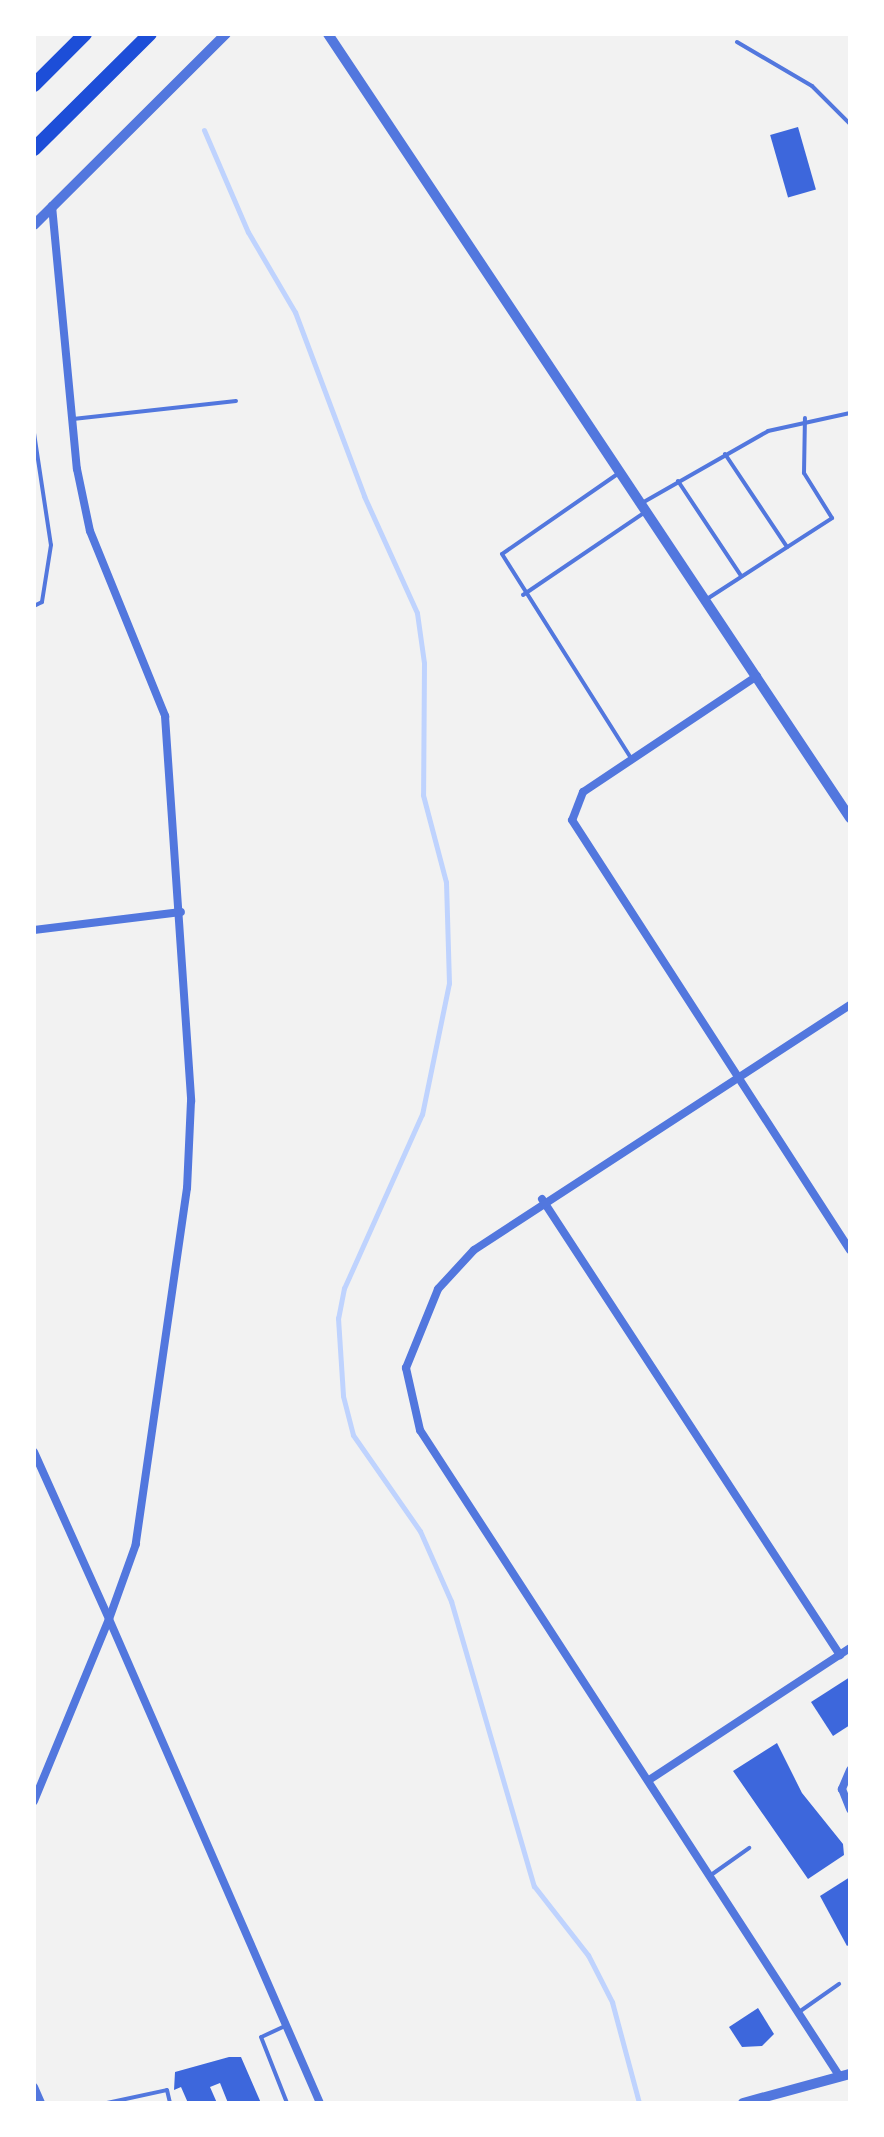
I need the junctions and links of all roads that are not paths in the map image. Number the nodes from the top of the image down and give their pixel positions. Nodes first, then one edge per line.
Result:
1 (85, 34) edge
2 (150, 34) edge
3 (226, 34) edge
4 (328, 34) edge
5 (737, 42) dead end
6 (34, 85) edge
7 (850, 124) edge
8 (34, 149) edge
9 (52, 206) junction
10 (34, 225) edge
11 (236, 401) dead end
12 (850, 413) edge
13 (805, 418) junction
14 (71, 420) junction
15 (34, 433) edge
16 (725, 454) junction
17 (621, 472) junction
18 (678, 481) junction
19 (644, 507) junction
20 (787, 547) junction
21 (741, 577) junction
22 (522, 595) junction
23 (706, 600) junction
24 (34, 606) edge
25 (757, 676) junction
26 (632, 759) junction
27 (850, 818) edge
28 (181, 912) junction
29 (34, 930) edge
30 (850, 1005) edge
31 (738, 1078) junction
32 (542, 1199) junction
33 (850, 1250) edge
34 (34, 1452) edge
35 (109, 1619) junction
36 (850, 1648) edge
37 (840, 1655) junction
38 (850, 1770) edge
39 (649, 1780) junction
40 (34, 1801) edge
41 (850, 1809) edge
42 (749, 1848) dead end
43 (711, 1875) junction
44 (839, 1984) dead end
45 (799, 2012) junction
46 (285, 2026) junction
47 (845, 2075) edge
48 (34, 2087) edge
49 (41, 2103) edge
50 (107, 2103) edge
51 (170, 2103) edge
52 (287, 2103) edge
53 (320, 2103) edge
54 (743, 2103) edge

1 - 6 highway
2 - 8 highway
3 - 9 street
4 - 17 street
5 - 7 lane
9 - 10 street
9 - 14 street
11 - 14 lane
12 - 13 lane
13 - 16 lane
13 - 20 lane
14 - 28 street
15 - 24 lane
16 - 18 lane
16 - 20 lane
17 - 19 street
17 - 22 lane
18 - 19 lane
18 - 21 lane
19 - 22 lane
19 - 23 street
20 - 21 lane
21 - 23 lane
22 - 26 lane
23 - 25 street
25 - 26 street
25 - 27 street
26 - 31 street
28 - 29 street
28 - 35 street
30 - 31 street
31 - 32 street
31 - 33 street
32 - 37 street
32 - 39 street
34 - 35 street
35 - 40 street
35 - 46 street
36 - 37 street
37 - 39 street
38 - 41 street
39 - 43 street
42 - 43 lane
43 - 45 street
44 - 45 lane
45 - 47 street
46 - 52 lane
46 - 53 street
47 - 54 street
48 - 49 street
50 - 51 lane

